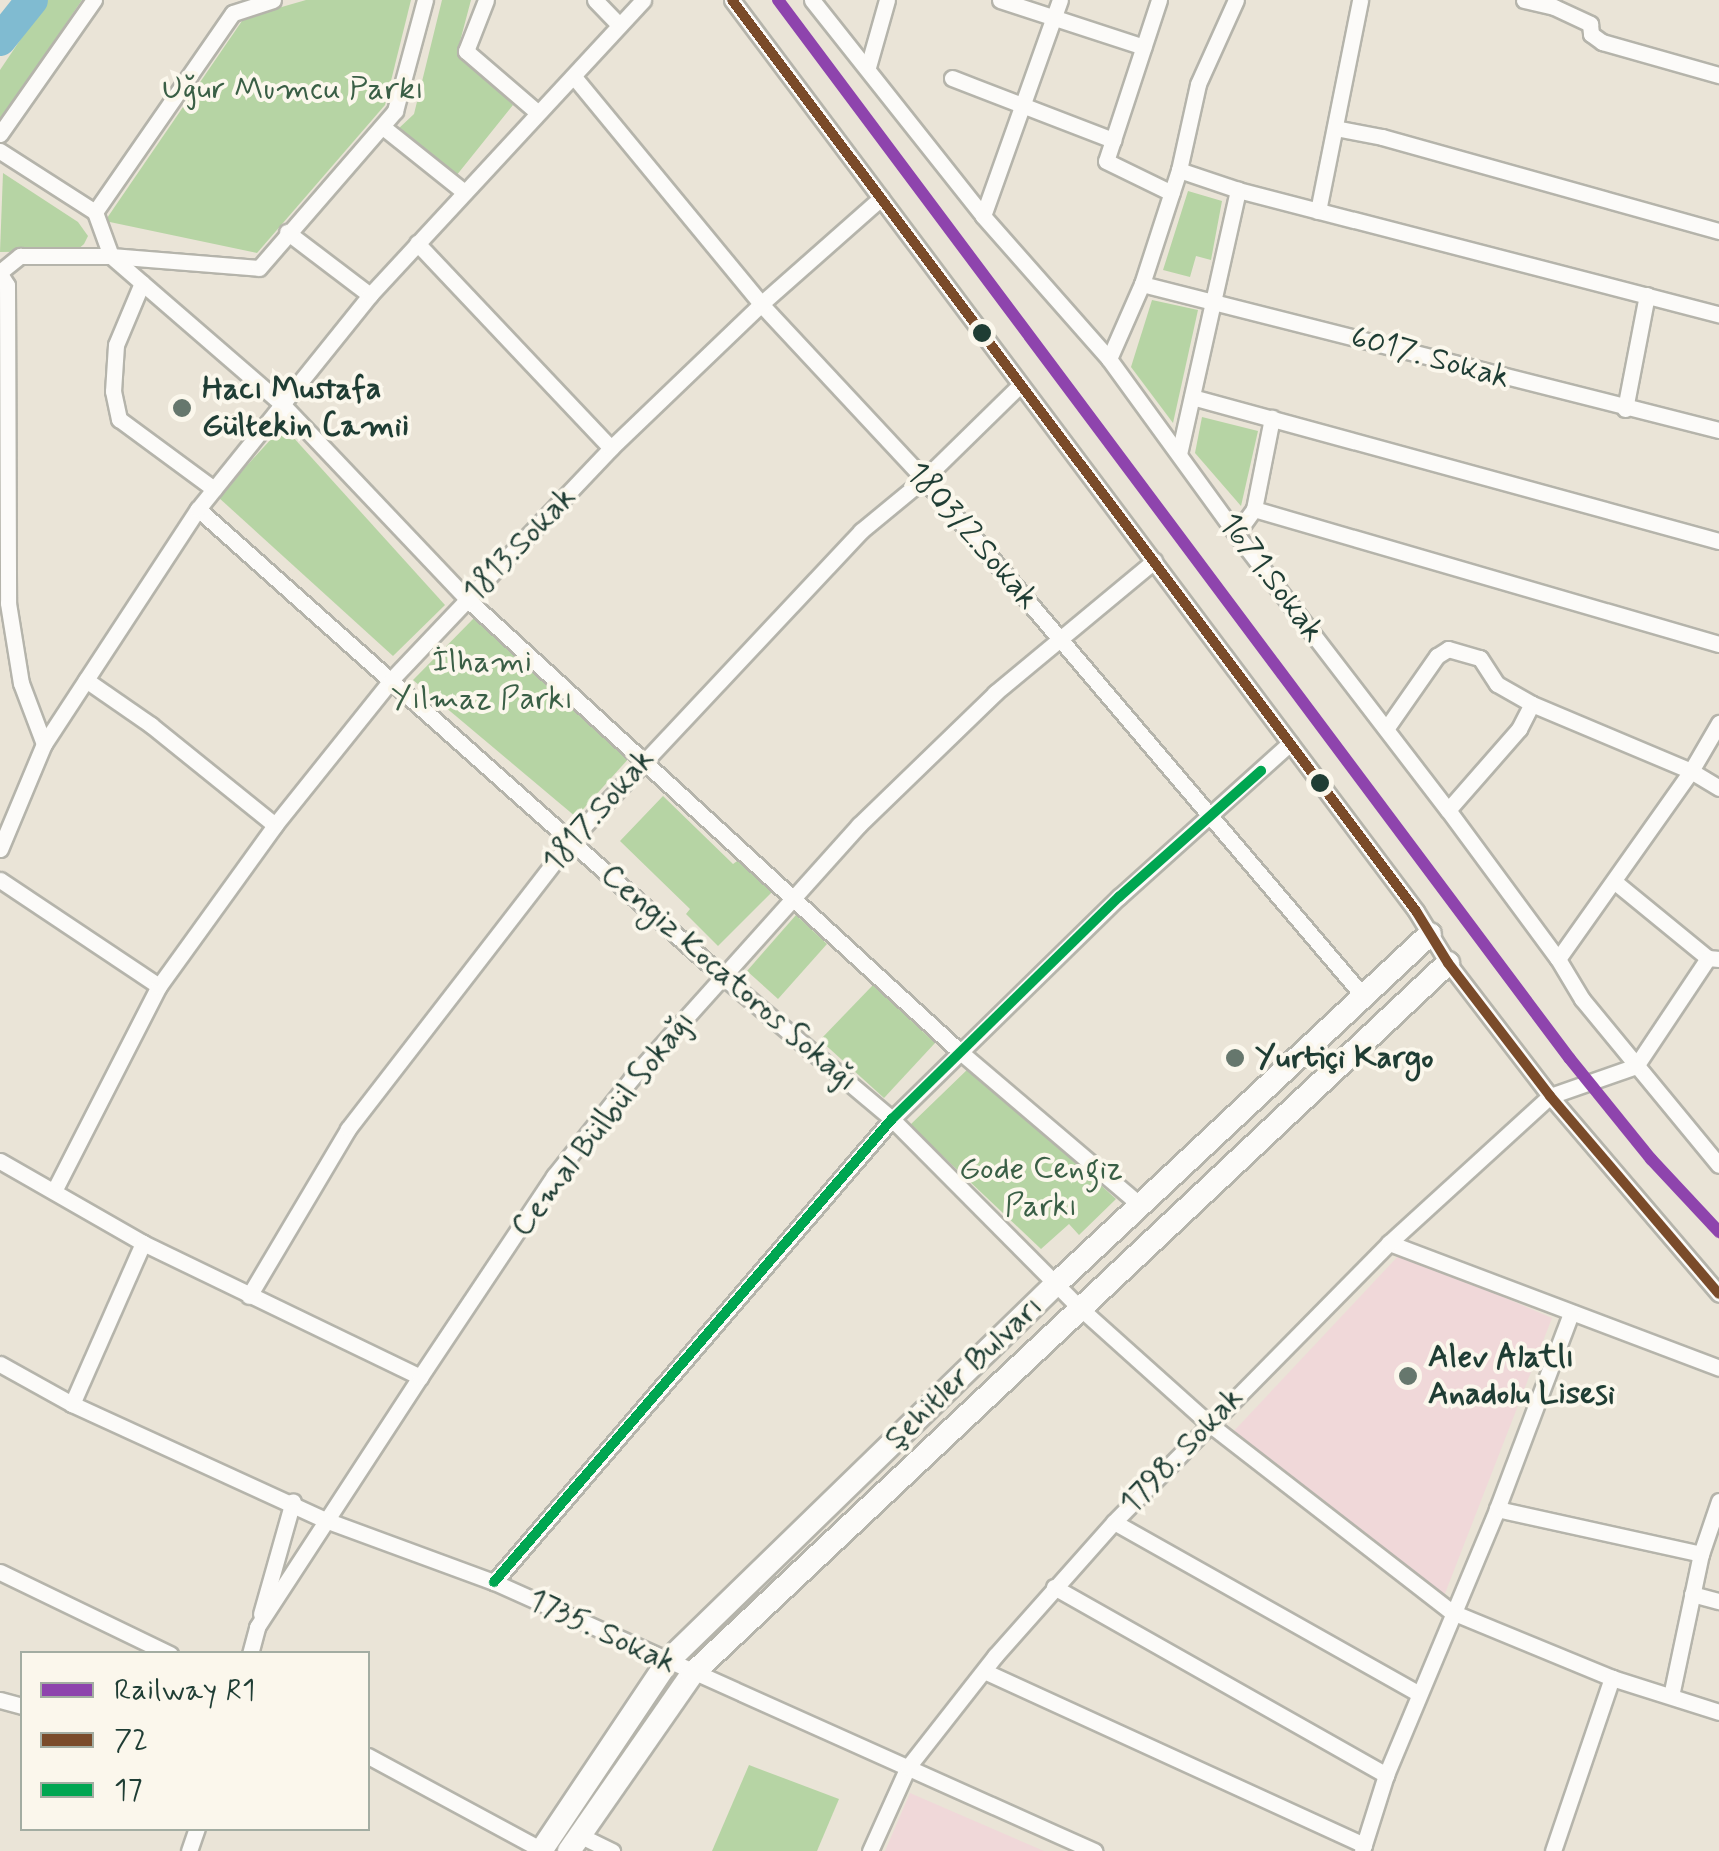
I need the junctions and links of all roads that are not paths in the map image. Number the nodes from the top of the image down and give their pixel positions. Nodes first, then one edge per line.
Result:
1 (94, 0) edge
2 (273, 0) edge
3 (425, 0) edge
4 (486, 0) edge
5 (595, 0) edge
6 (644, 0) edge
7 (732, 0) edge
8 (812, 0) edge
9 (887, 0) edge
10 (1000, 0) edge
11 (1060, 0) edge
12 (1159, 0) edge
13 (1236, 0) edge
14 (1360, 0) edge
15 (1524, 0) edge
16 (1055, 18) junction
17 (617, 24) junction
18 (1144, 47) junction
19 (868, 67) junction
20 (1719, 75) edge
21 (575, 78) junction
22 (952, 78) dead end
23 (1022, 105) junction
24 (537, 112) junction
25 (382, 127) junction
26 (1335, 128) junction
27 (0, 134) edge
28 (1113, 140) junction
29 (0, 151) edge
30 (1179, 170) junction
31 (1238, 190) junction
32 (462, 191) junction
33 (1172, 193) junction
34 (881, 198) junction
35 (1318, 211) junction
36 (95, 212) junction
37 (983, 216) junction
38 (1719, 231) edge
39 (287, 232) junction
40 (417, 243) junction
41 (111, 256) junction
42 (0, 273) edge
43 (142, 283) junction
44 (1142, 284) junction
45 (370, 295) junction
46 (1647, 295) junction
47 (1213, 302) junction
48 (761, 304) junction
49 (1719, 314) edge
50 (1109, 359) junction
51 (1020, 385) junction
52 (1192, 398) junction
53 (282, 406) junction
54 (1625, 409) junction
55 (1272, 418) junction
56 (1719, 430) edge
57 (612, 448) junction
58 (1178, 454) junction
59 (924, 479) junction
60 (214, 489) junction
61 (198, 508) junction
62 (1254, 508) junction
63 (1236, 534) junction
64 (1719, 541) edge
65 (1154, 561) junction
66 (467, 599) junction
67 (1060, 637) junction
68 (1719, 644) edge
69 (86, 680) junction
70 (391, 680) junction
71 (1532, 704) junction
72 (1719, 723) edge
73 (1386, 729) junction
74 (1290, 743) junction
75 (44, 744) junction
76 (643, 758) junction
77 (1692, 770) junction
78 (1719, 788) edge
79 (1448, 810) junction
80 (1212, 816) junction
81 (275, 825) junction
82 (571, 840) junction
83 (0, 849) edge
84 (0, 880) edge
85 (1614, 882) junction
86 (790, 897) junction
87 (1430, 934) junction
88 (1558, 959) junction
89 (1714, 959) edge
90 (1448, 963) junction
91 (721, 975) junction
92 (159, 986) junction
93 (1364, 997) junction
94 (958, 1050) junction
95 (1636, 1066) junction
96 (1550, 1096) junction
97 (892, 1119) junction
98 (0, 1162) edge
99 (1719, 1164) edge
100 (54, 1191) junction
101 (1140, 1205) junction
102 (143, 1243) junction
103 (1389, 1243) junction
104 (1056, 1284) junction
105 (1719, 1294) edge
106 (248, 1296) junction
107 (1080, 1308) junction
108 (1571, 1313) junction
109 (0, 1364) edge
110 (1719, 1368) edge
111 (420, 1377) junction
112 (72, 1404) junction
113 (1208, 1423) junction
114 (1719, 1501) edge
115 (293, 1502) junction
116 (1497, 1509) junction
117 (328, 1521) junction
118 (1114, 1522) junction
119 (1700, 1554) junction
120 (0, 1572) edge
121 (494, 1582) junction
122 (1054, 1587) junction
123 (1692, 1594) junction
124 (1719, 1601) edge
125 (1452, 1612) junction
126 (257, 1627) junction
127 (164, 1651) edge
128 (251, 1651) edge
129 (668, 1661) junction
130 (984, 1671) junction
131 (692, 1674) junction
132 (1612, 1678) junction
133 (1418, 1694) junction
134 (1671, 1696) junction
135 (1719, 1712) edge
136 (370, 1757) edge
137 (908, 1767) junction
138 (1386, 1775) junction
139 (574, 1843) edge
140 (1363, 1848) edge
141 (542, 1850) edge
142 (612, 1851) edge
143 (870, 1851) edge
144 (1094, 1851) edge
145 (1553, 1851) edge

1 - 27 street
2 - 36 street
3 - 25 street
4 - 24 street
5 - 17 street
6 - 17 street
7 - 34 street
8 - 19 street, 1671.Sokak
9 - 19 street
10 - 16 street
11 - 16 street
12 - 18 street
13 - 30 street
14 - 26 street
15 - 20 street
16 - 18 street
16 - 23 street
17 - 21 street
18 - 28 street
19 - 37 street, 1671.Sokak
21 - 24 street
21 - 48 street, 1803/2.Sokak
22 - 23 street
23 - 28 street
23 - 37 street
24 - 32 street
25 - 32 street
25 - 39 street
26 - 35 street
26 - 38 street
28 - 33 street
29 - 36 street
30 - 31 street
30 - 33 street
31 - 35 street
31 - 47 street
32 - 40 street
33 - 44 street
34 - 48 street, 1813.Sokak
34 - 51 street
35 - 46 street
36 - 41 street
37 - 50 street, 1671.Sokak
39 - 41 street
39 - 45 street
40 - 45 street
40 - 57 street
41 - 42 street
41 - 43 street
42 - 75 street
43 - 53 street
43 - 60 street
44 - 47 street, 6017. Sokak
44 - 50 street
45 - 53 street
46 - 49 street
46 - 54 street
47 - 52 street
47 - 54 street, 6017. Sokak
48 - 57 street, 1813.Sokak
48 - 59 street, 1803/2.Sokak
50 - 58 street, 1671.Sokak
51 - 59 street, 1817.Sokak
51 - 65 street
52 - 55 street
52 - 58 street
53 - 60 street
53 - 66 street
54 - 56 street, 6017. Sokak
55 - 62 street
55 - 64 street
57 - 66 street, 1813.Sokak
58 - 63 street, 1671.Sokak
59 - 67 street, 1803/2.Sokak
59 - 76 street, 1817.Sokak
60 - 61 street
61 - 69 street
61 - 70 street, Cengiz Kocatoros Sokağı
62 - 63 street
62 - 68 street
63 - 73 street, 1671.Sokak
65 - 67 street, Cemal Bülbül Sokağı
65 - 74 street
66 - 70 street, 1813.Sokak
66 - 76 street
67 - 80 street, 1803/2.Sokak
67 - 86 street, Cemal Bülbül Sokağı
69 - 75 street
69 - 81 street
70 - 81 street, 1813.Sokak
70 - 82 street, Cengiz Kocatoros Sokağı
71 - 73 street
71 - 77 street
71 - 79 street
72 - 77 street
73 - 79 street, 1671.Sokak
74 - 80 street
74 - 87 street
75 - 83 street
76 - 82 street, 1817.Sokak
76 - 86 street
77 - 78 street
77 - 85 street
79 - 88 street, 1671.Sokak
80 - 93 street, 1803/2.Sokak
80 - 94 street
81 - 92 street, 1813.Sokak
82 - 91 street, Cengiz Kocatoros Sokağı
82 - 106 street, 1817.Sokak
84 - 92 street
85 - 88 street
85 - 89 street
86 - 91 street, Cemal Bülbül Sokağı
86 - 94 street
87 - 90 street
87 - 93 street, Şehitler Bulvarı
88 - 95 street, 1671.Sokak
89 - 95 street
90 - 96 street
90 - 107 street, Şehitler Bulvarı
91 - 97 street, Cengiz Kocatoros Sokağı
91 - 111 street, Cemal Bülbül Sokağı
92 - 100 street, 1813.Sokak
93 - 101 street, Şehitler Bulvarı
94 - 97 street
94 - 101 street
95 - 96 street
95 - 99 street, 1671.Sokak
96 - 103 street, 1798. Sokak
96 - 105 street
97 - 104 street, Cengiz Kocatoros Sokağı
97 - 121 street
98 - 100 street
100 - 102 street
101 - 104 street, Şehitler Bulvarı
102 - 106 street
102 - 112 street
103 - 108 street
103 - 113 street, 1798. Sokak
104 - 107 street, Cengiz Kocatoros Sokağı
104 - 129 street, Şehitler Bulvarı
106 - 111 street
107 - 113 street, Cengiz Kocatoros Sokağı
107 - 131 street, Şehitler Bulvarı
108 - 110 street
108 - 116 street
109 - 112 street, 1735. Sokak
111 - 117 street, Cemal Bülbül Sokağı
112 - 115 street, 1735. Sokak
113 - 118 street, 1798. Sokak
113 - 125 street, Cengiz Kocatoros Sokağı
114 - 119 street
115 - 117 street, 1735. Sokak
115 - 126 street, Cemal Bülbül Sokağı
116 - 119 street
116 - 125 street
117 - 121 street, 1735. Sokak
117 - 126 street, Cemal Bülbül Sokağı
118 - 122 street, 1798. Sokak
118 - 133 street
119 - 123 street
120 - 127 street
121 - 129 street, 1735. Sokak
122 - 130 street, 1798. Sokak
122 - 138 street
123 - 124 street
123 - 134 street
125 - 132 street, Cengiz Kocatoros Sokağı
125 - 133 street
126 - 128 street, Cemal Bülbül Sokağı
129 - 131 street, 1735. Sokak
129 - 141 street, Şehitler Bulvarı
130 - 137 street, 1798. Sokak
130 - 140 street
131 - 137 street, 1735. Sokak
131 - 139 street, Şehitler Bulvarı
132 - 134 street, Cengiz Kocatoros Sokağı
132 - 145 street
133 - 138 street
134 - 135 street, Cengiz Kocatoros Sokağı
136 - 141 street
137 - 143 street, 1798. Sokak
137 - 144 street, 1735. Sokak
138 - 140 street
139 - 142 street

